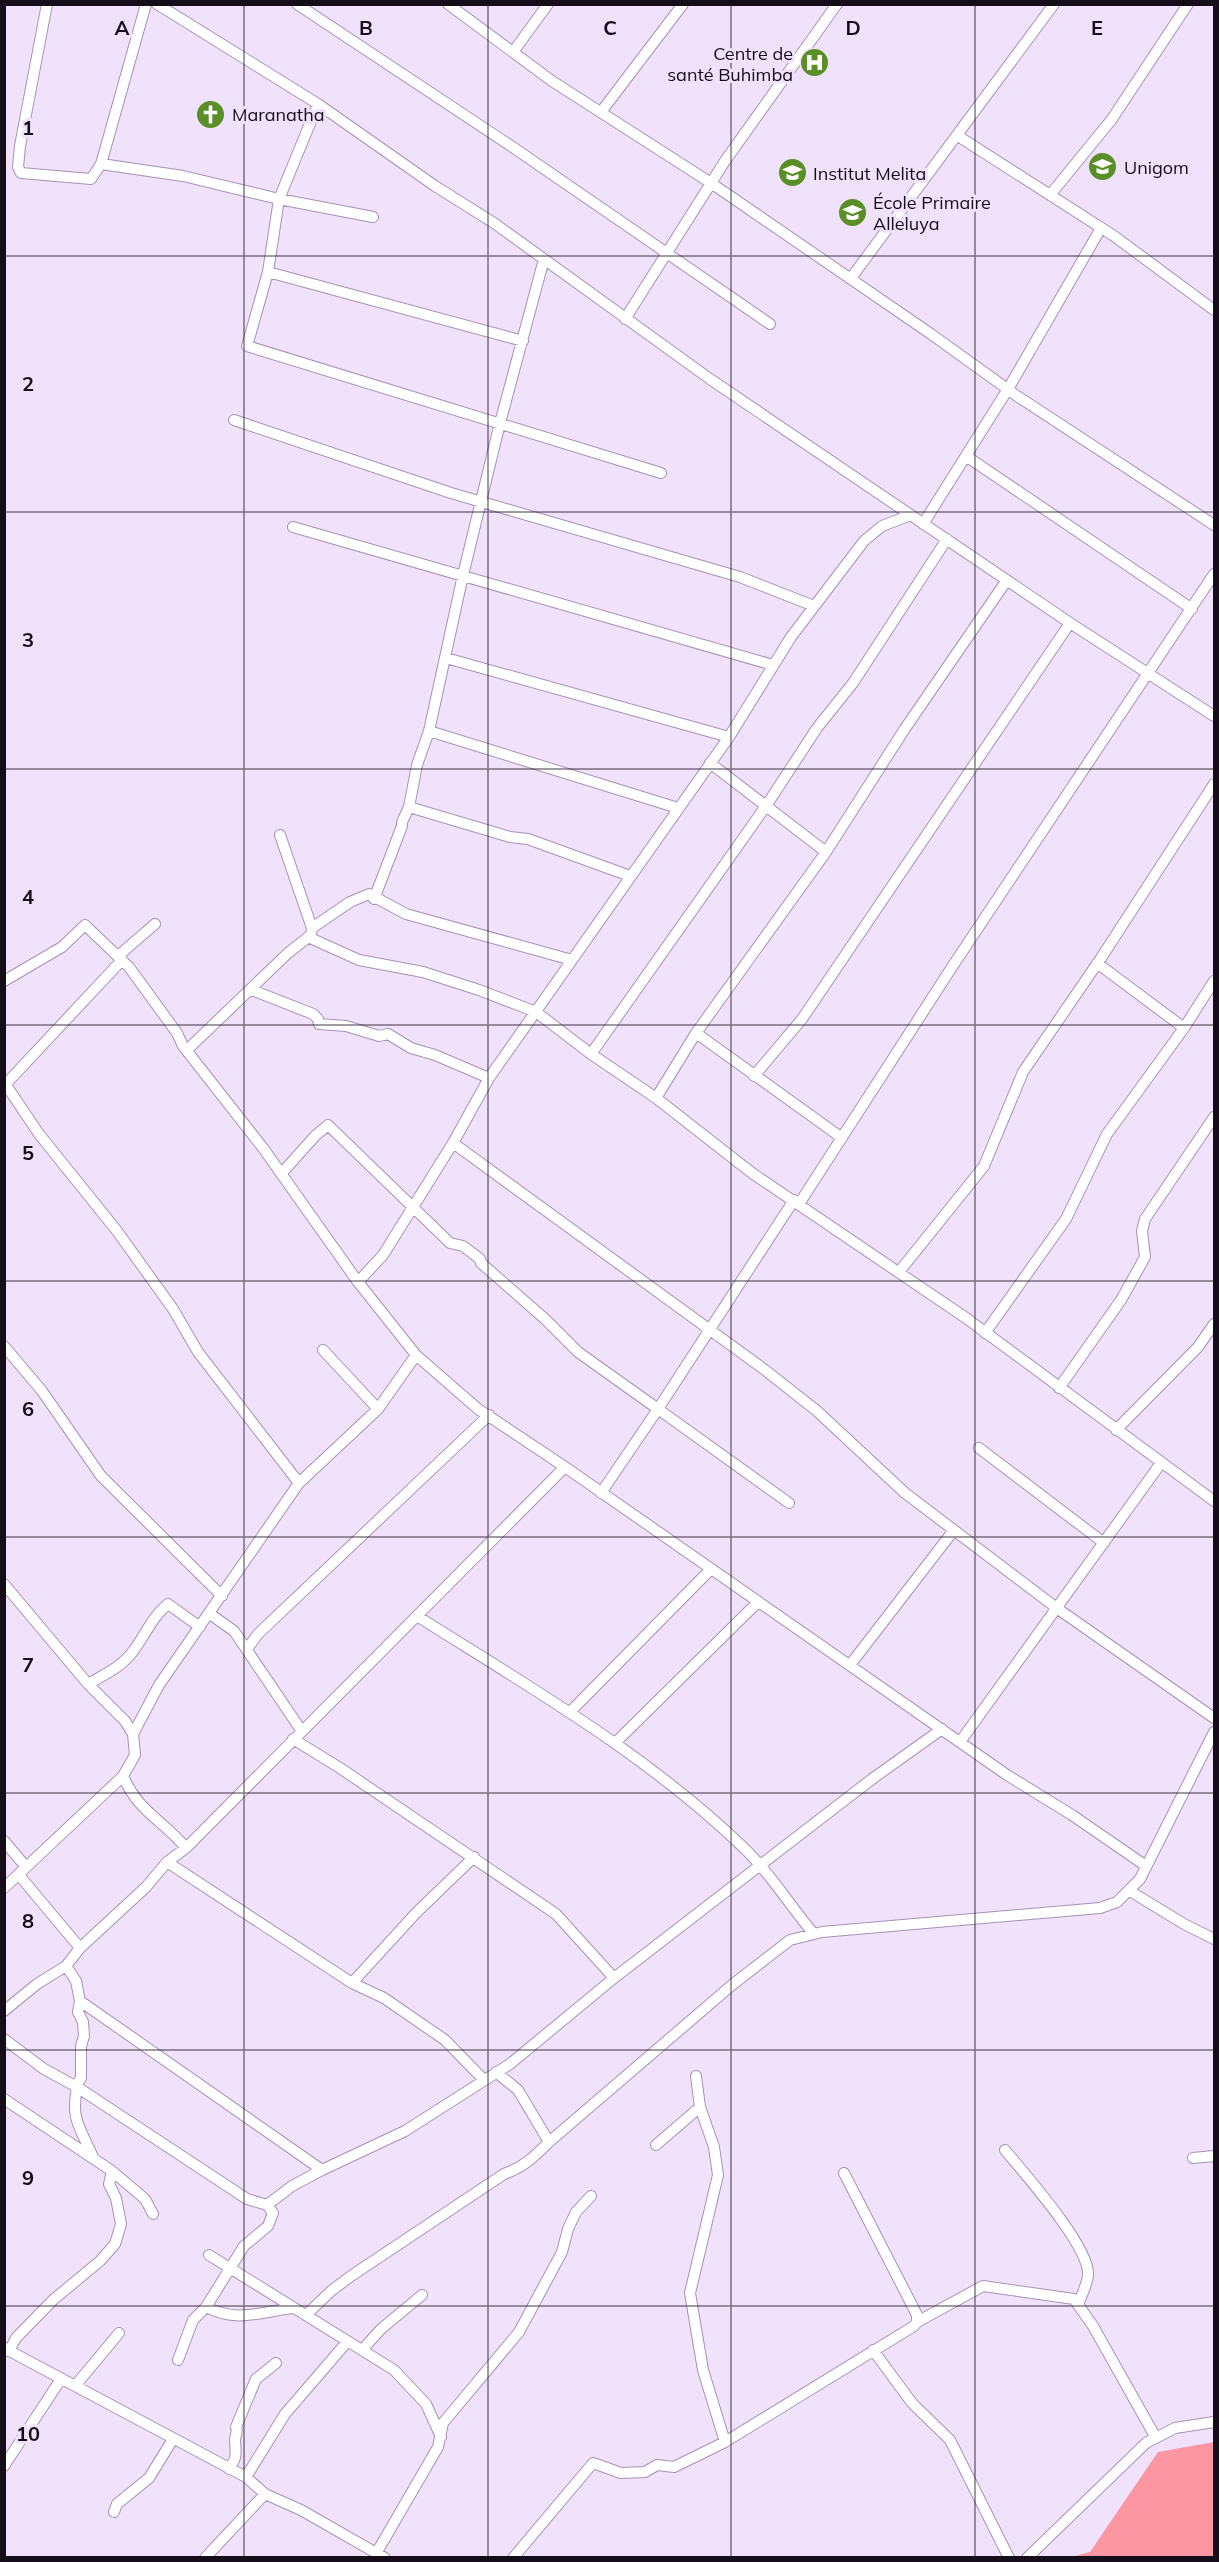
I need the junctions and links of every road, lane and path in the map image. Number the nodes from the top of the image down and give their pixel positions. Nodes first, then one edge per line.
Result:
1 (47, 4) edge
2 (146, 4) edge
3 (157, 4) edge
4 (297, 4) edge
5 (448, 4) edge
6 (548, 4) edge
7 (683, 4) edge
8 (837, 4) edge
9 (1054, 4) edge
10 (1188, 4) edge
11 (513, 52) junction
12 (318, 104) junction
13 (601, 112) junction
14 (958, 136) junction
15 (101, 164) junction
16 (711, 183) junction
17 (1050, 195) junction
18 (279, 199) junction
19 (373, 217) dead end
20 (1101, 228) junction
21 (666, 254) junction
22 (544, 259) junction
23 (268, 272) junction
24 (851, 278) junction
25 (1215, 310) edge
26 (625, 319) junction
27 (770, 324) dead end
28 (523, 341) junction
29 (1008, 389) junction
30 (234, 420) dead end
31 (500, 423) junction
32 (966, 456) junction
33 (662, 473) dead end
34 (482, 502) junction
35 (911, 515) junction
36 (923, 524) junction
37 (1215, 525) edge
38 (293, 527) dead end
39 (947, 539) junction
40 (1215, 574) edge
41 (463, 575) junction
42 (1007, 580) junction
43 (814, 606) junction
44 (1192, 609) junction
45 (1070, 623) junction
46 (446, 658) junction
47 (773, 665) junction
48 (1149, 674) junction
49 (1215, 716) edge
50 (429, 731) junction
51 (729, 737) junction
52 (710, 763) junction
53 (1215, 784) edge
54 (766, 806) junction
55 (409, 807) junction
56 (678, 808) junction
57 (280, 835) dead end
58 (826, 852) junction
59 (630, 876) junction
60 (374, 899) junction
61 (155, 924) dead end
62 (310, 933) junction
63 (120, 958) junction
64 (572, 960) junction
65 (1097, 963) junction
66 (4, 981) edge
67 (1215, 981) edge
68 (252, 990) junction
69 (536, 1012) junction
70 (1184, 1028) junction
71 (696, 1033) junction
72 (188, 1049) junction
73 (591, 1054) junction
74 (754, 1076) junction
75 (489, 1078) junction
76 (5, 1086) edge
77 (656, 1098) junction
78 (1215, 1117) edge
79 (842, 1138) junction
80 (453, 1143) junction
81 (281, 1174) junction
82 (796, 1202) junction
83 (412, 1208) junction
84 (899, 1272) junction
85 (357, 1282) junction
86 (1215, 1324) edge
87 (710, 1329) junction
88 (985, 1333) junction
89 (4, 1346) edge
90 (323, 1350) dead end
91 (416, 1355) junction
92 (1059, 1388) junction
93 (378, 1409) junction
94 (658, 1409) junction
95 (489, 1415) junction
96 (1116, 1430) junction
97 (979, 1448) dead end
98 (1161, 1463) junction
99 (565, 1467) junction
100 (299, 1483) junction
101 (601, 1493) junction
102 (1215, 1501) edge
103 (789, 1503) dead end
104 (954, 1530) junction
105 (1104, 1543) junction
106 (711, 1569) junction
107 (4, 1584) edge
108 (222, 1596) junction
109 (758, 1602) junction
110 (1058, 1609) junction
111 (210, 1614) junction
112 (417, 1616) junction
113 (200, 1627) junction
114 (247, 1649) junction
115 (850, 1665) junction
116 (88, 1684) junction
117 (570, 1712) junction
118 (1215, 1718) edge
119 (301, 1730) junction
120 (942, 1730) junction
121 (1215, 1732) edge
122 (133, 1734) junction
123 (293, 1738) junction
124 (616, 1742) junction
125 (960, 1742) junction
126 (123, 1776) junction
127 (4, 1841) edge
128 (186, 1848) junction
129 (474, 1857) junction
130 (167, 1862) junction
131 (760, 1865) junction
132 (1146, 1866) junction
133 (22, 1871) junction
134 (4, 1888) edge
135 (1130, 1891) junction
136 (814, 1934) junction
137 (1215, 1939) edge
138 (80, 1948) junction
139 (66, 1966) junction
140 (614, 1978) junction
141 (352, 1983) junction
142 (80, 2001) junction
143 (4, 2011) edge
144 (4, 2039) edge
145 (496, 2073) junction
146 (696, 2076) dead end
147 (484, 2080) junction
148 (76, 2087) junction
149 (4, 2099) edge
150 (700, 2107) junction
151 (549, 2142) junction
152 (656, 2145) dead end
153 (1005, 2151) dead end
154 (92, 2155) junction
155 (1215, 2156) edge
156 (1193, 2158) dead end
157 (112, 2170) junction
158 (322, 2170) junction
159 (844, 2173) dead end
160 (591, 2196) dead end
161 (267, 2205) junction
162 (153, 2214) dead end
163 (208, 2255) dead end
164 (230, 2268) junction
165 (422, 2295) dead end
166 (1078, 2305) junction
167 (206, 2307) junction
168 (293, 2308) junction
169 (306, 2315) junction
170 (917, 2322) junction
171 (119, 2333) dead end
172 (347, 2342) junction
173 (7, 2350) edge
174 (362, 2350) junction
175 (873, 2350) junction
176 (178, 2360) dead end
177 (276, 2362) dead end
178 (61, 2379) junction
179 (75, 2386) junction
180 (1215, 2422) edge
181 (441, 2437) junction
182 (1156, 2438) junction
183 (173, 2439) junction
184 (725, 2442) junction
185 (4, 2466) edge
186 (229, 2469) junction
187 (246, 2477) junction
188 (265, 2494) junction
189 (114, 2512) dead end
190 (381, 2555) edge
191 (205, 2558) edge
192 (513, 2558) edge
193 (1008, 2558) edge
194 (1027, 2558) edge

1 - 15 street
2 - 15 street
3 - 12 street
4 - 21 street
5 - 11 street
6 - 11 street
7 - 13 street
8 - 16 street
9 - 14 street
10 - 17 street
11 - 13 street
12 - 18 street
12 - 22 street
13 - 16 street
14 - 17 street
14 - 24 street
15 - 18 street
16 - 21 street
16 - 24 street
17 - 20 street
18 - 19 street
18 - 23 street
20 - 25 street
20 - 29 street
21 - 26 street
21 - 27 street
22 - 26 street
22 - 28 street
23 - 28 street
23 - 31 street
24 - 29 street
26 - 35 street
28 - 31 street
29 - 32 street
29 - 37 street
30 - 34 street
31 - 33 street
31 - 34 street
32 - 36 street
32 - 44 street
34 - 41 street
34 - 43 street
35 - 36 street
35 - 43 street
36 - 39 street
38 - 41 street
39 - 42 street
39 - 54 street
40 - 44 street
41 - 46 street
41 - 47 street
42 - 45 street
42 - 58 street
43 - 47 street
44 - 48 street
45 - 48 street
45 - 74 street
46 - 50 street
46 - 51 street
47 - 51 street
48 - 49 street
48 - 79 street
50 - 55 street
50 - 56 street
51 - 52 street
52 - 54 street
52 - 56 street
53 - 65 street
54 - 58 street
54 - 73 street
55 - 59 street
55 - 60 street
56 - 59 street
57 - 62 street
58 - 71 street
59 - 64 street
60 - 62 street
60 - 64 street
61 - 63 street
62 - 68 street
62 - 69 street
63 - 66 street
63 - 72 street
63 - 76 street
64 - 69 street
65 - 70 street
65 - 84 street
67 - 70 street
68 - 72 street
68 - 75 street
69 - 73 street
69 - 75 street
70 - 88 street
71 - 74 street
71 - 77 street
72 - 81 street
73 - 77 street
74 - 79 street
75 - 80 street
76 - 100 street
77 - 82 street
78 - 92 street
79 - 82 street
80 - 83 street
80 - 87 street
81 - 83 street
81 - 85 street
82 - 84 street
82 - 87 street
83 - 85 street
83 - 94 street
84 - 88 street
85 - 91 street
86 - 96 street
87 - 94 street
87 - 104 street
88 - 92 street
89 - 108 street
90 - 93 street
91 - 93 street
91 - 95 street
92 - 96 street
93 - 100 street
94 - 101 street
94 - 103 street
95 - 99 street
95 - 114 street
96 - 98 street
97 - 105 street
98 - 102 street
98 - 105 street
99 - 101 street
99 - 112 street
100 - 108 street
101 - 106 street
104 - 110 street
104 - 115 street
105 - 110 street
106 - 109 street
106 - 117 street
107 - 116 street
108 - 111 street
109 - 115 street
109 - 124 street
110 - 118 street
110 - 125 street
111 - 113 street
111 - 114 street
112 - 117 street
112 - 119 street
113 - 116 street
113 - 122 street
114 - 119 street
115 - 120 street
116 - 122 street
117 - 124 street
119 - 123 street
120 - 125 street
120 - 131 street
121 - 132 street
122 - 126 street
123 - 128 street
123 - 129 street
124 - 131 street
125 - 132 street
126 - 128 street
126 - 133 street
127 - 133 street
128 - 130 street
129 - 140 street
129 - 141 street
130 - 138 street
130 - 141 street
131 - 136 street
131 - 140 street
132 - 135 street
133 - 134 street
133 - 138 street
135 - 136 street
135 - 137 street
136 - 151 street
138 - 139 street
139 - 142 street
139 - 143 street
140 - 145 street
141 - 147 street
142 - 148 street
142 - 158 street
144 - 148 street
145 - 147 street
145 - 151 street
146 - 150 street
147 - 158 street
148 - 154 street
148 - 161 street
149 - 154 street
150 - 152 street
150 - 184 street
151 - 169 street
153 - 166 street
154 - 157 street
155 - 156 street
157 - 162 street
157 - 173 street
158 - 161 street
159 - 170 street
160 - 181 street
161 - 164 street
163 - 164 street
164 - 167 street
164 - 168 street
165 - 174 street
166 - 170 street
166 - 182 street
167 - 168 street
167 - 176 street
168 - 169 street
169 - 172 street
170 - 175 street
171 - 179 street
172 - 174 street
172 - 187 street
173 - 178 street
174 - 181 street
175 - 184 street
175 - 193 street
177 - 186 street
178 - 179 street
178 - 185 street
179 - 183 street
180 - 182 street
181 - 190 street
182 - 194 street
183 - 186 street
183 - 189 street
184 - 192 street
186 - 187 street
187 - 188 street
188 - 190 street
188 - 191 street

